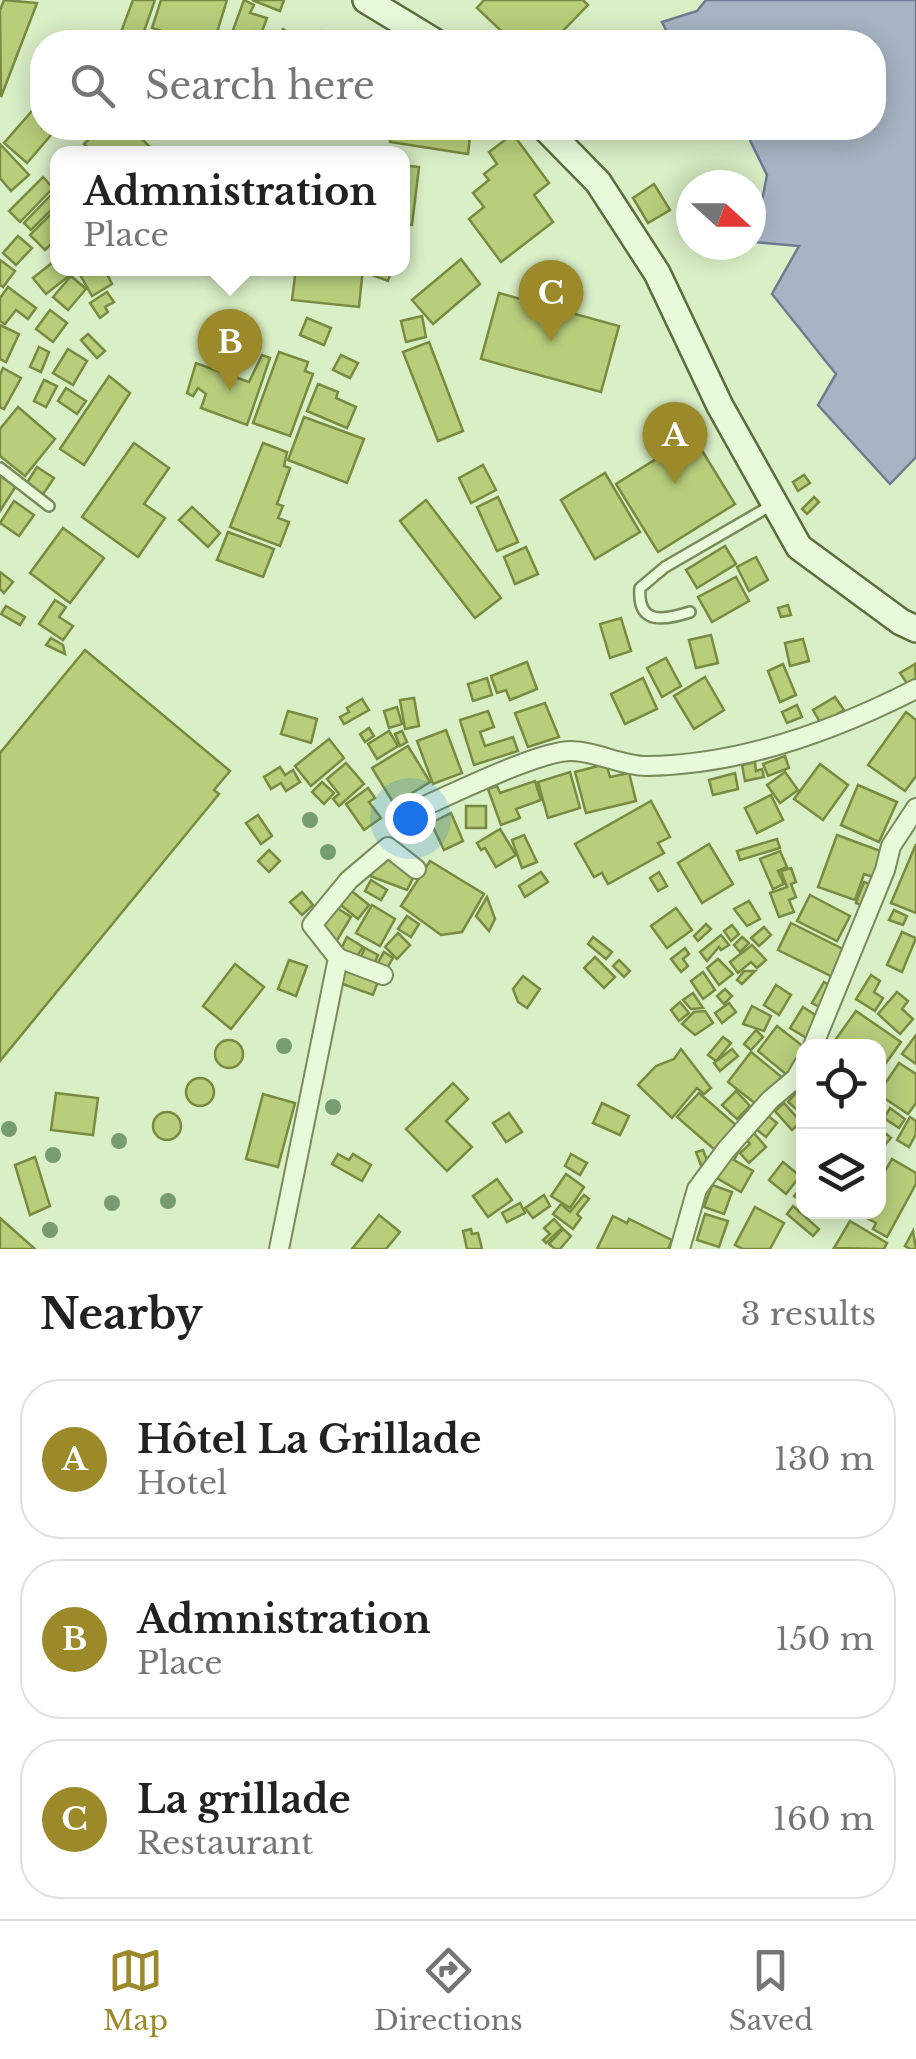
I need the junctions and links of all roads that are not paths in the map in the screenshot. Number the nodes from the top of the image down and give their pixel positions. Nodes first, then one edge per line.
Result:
1 (366, 0) edge
2 (415, 30) edge
3 (557, 140) edge
4 (0, 468) edge
5 (775, 504) junction
6 (49, 506) dead end
7 (690, 612) dead end
8 (916, 629) edge
9 (916, 689) edge
10 (916, 808) edge
11 (406, 814) dead end
12 (416, 868) dead end
13 (338, 958) junction
14 (383, 975) dead end
15 (816, 1039) edge
16 (796, 1078) edge
17 (279, 1249) edge
18 (680, 1249) edge

1 - 2 main road
3 - 5 main road
4 - 6 lane
5 - 7 lane
5 - 8 main road
9 - 11 street
10 - 15 street
12 - 13 street
13 - 14 street
13 - 17 street
16 - 18 street

